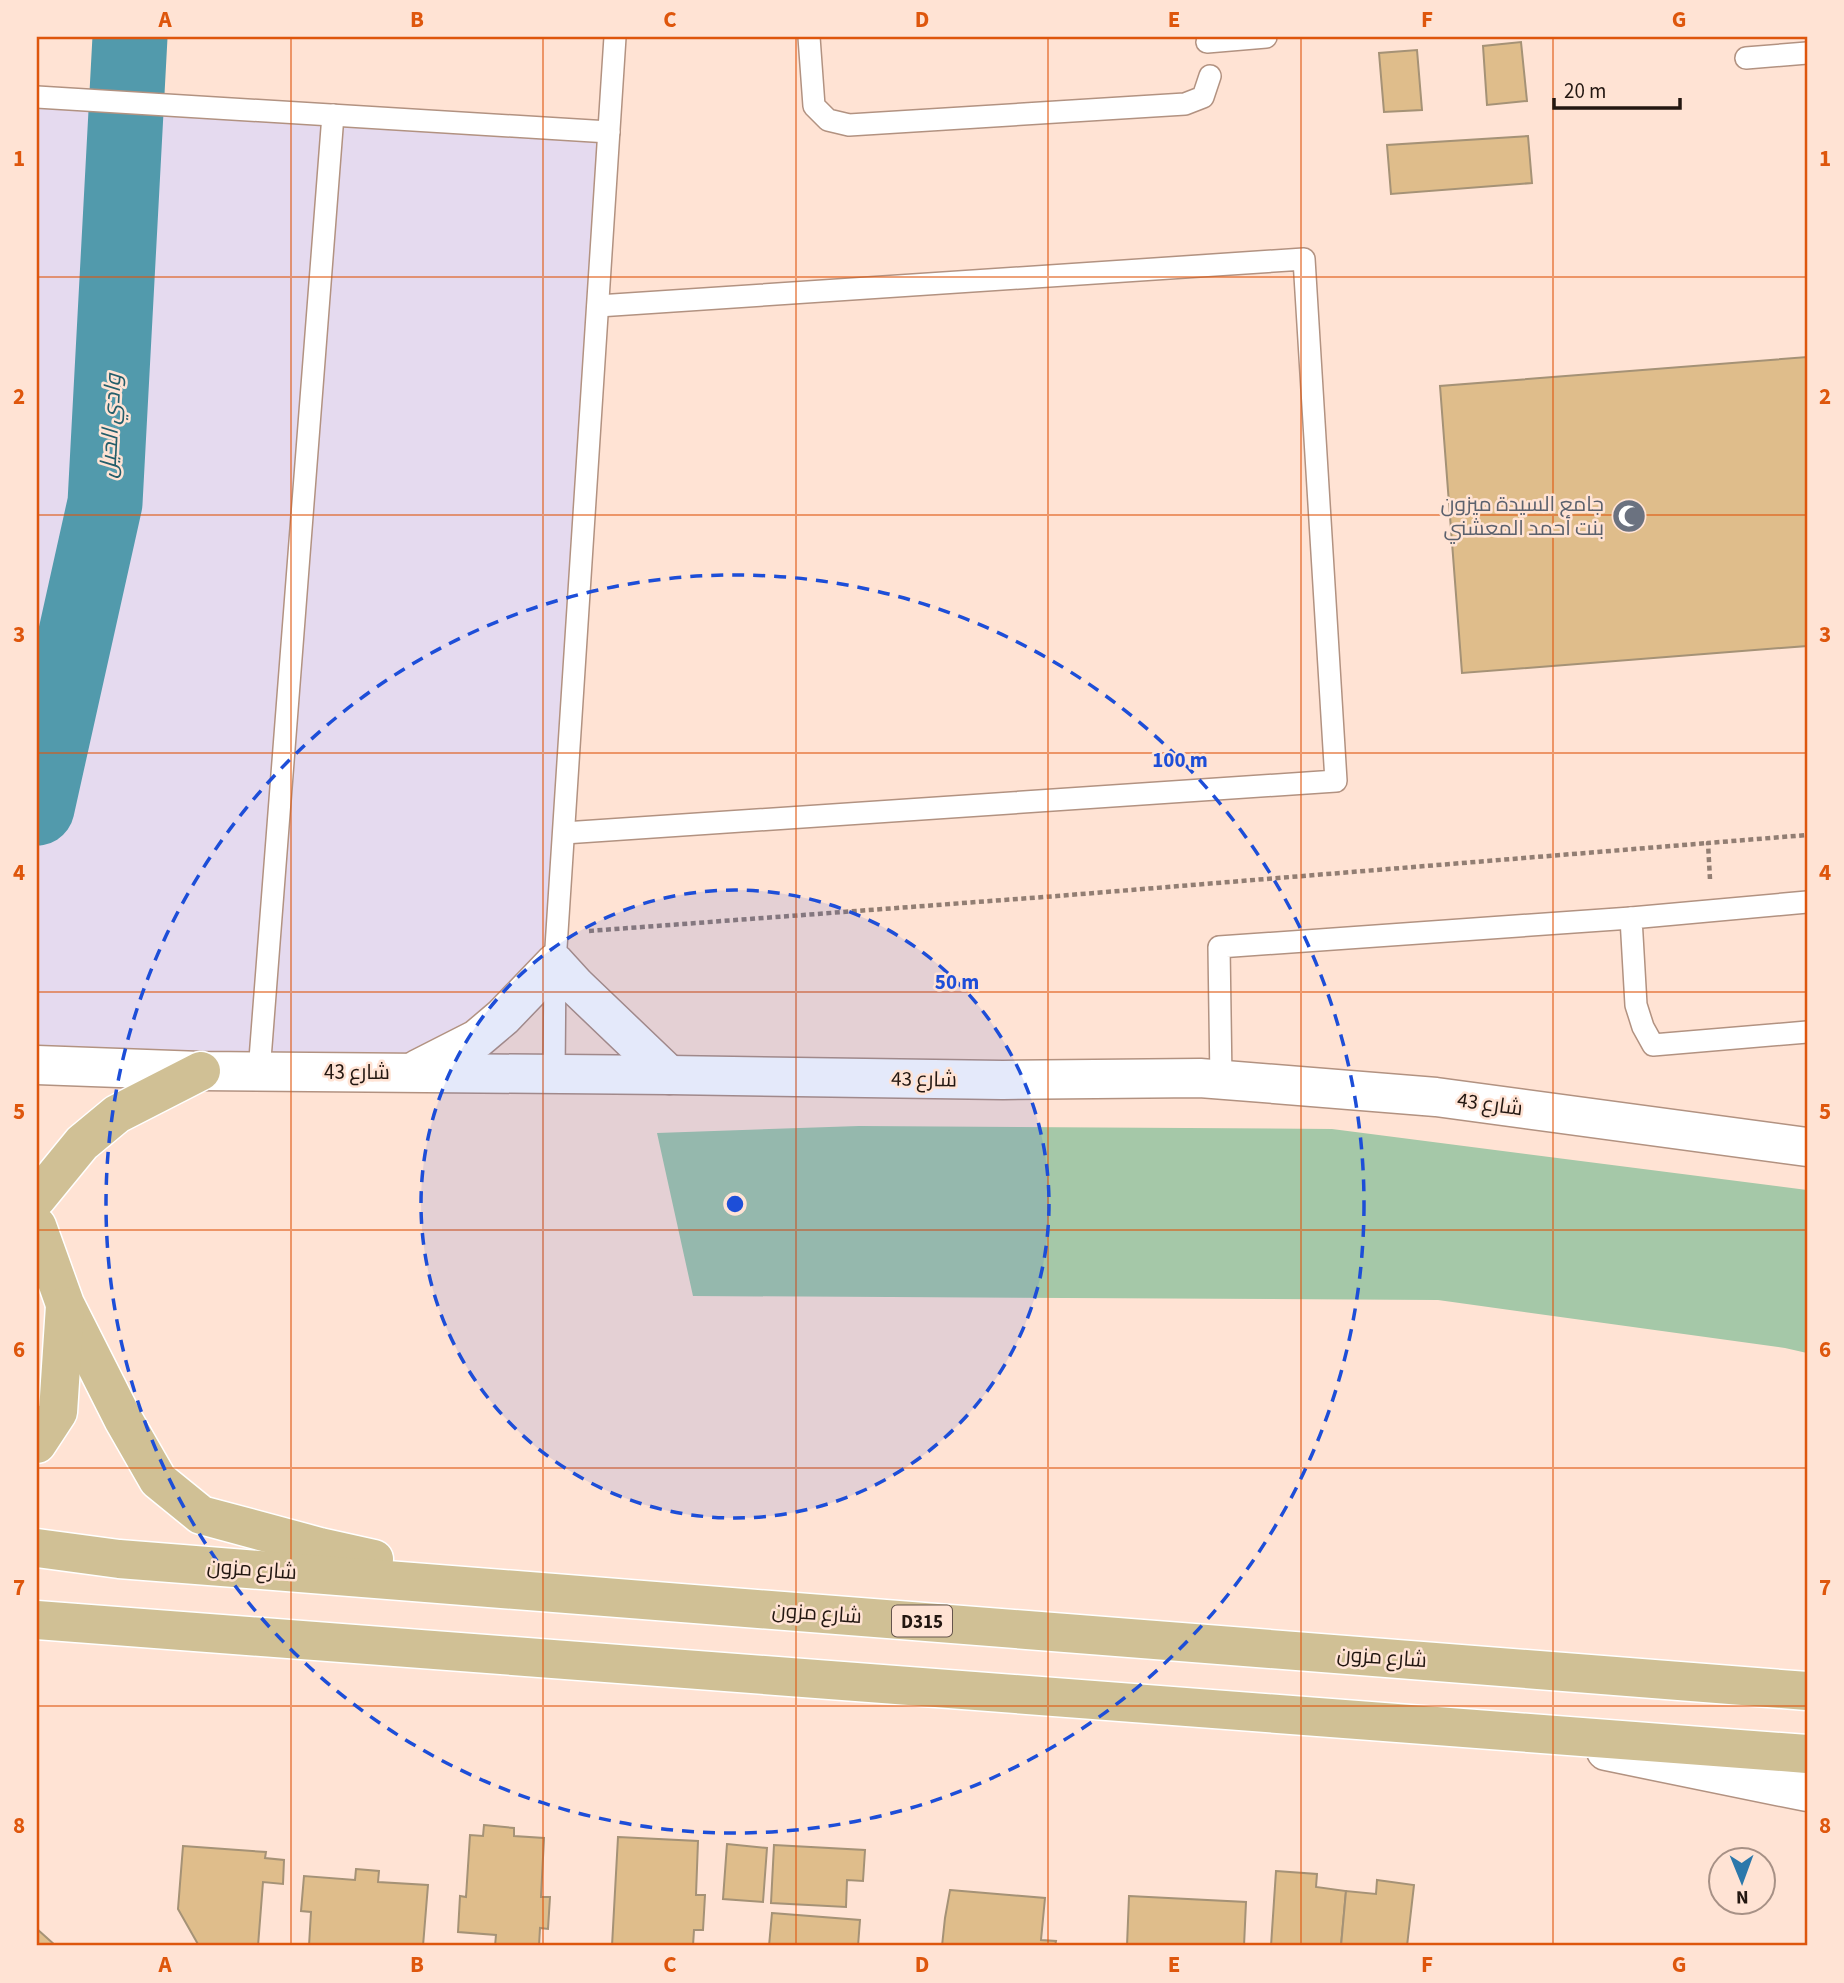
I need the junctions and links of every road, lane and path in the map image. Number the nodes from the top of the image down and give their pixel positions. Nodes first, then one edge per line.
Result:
1 (615, 37) edge
2 (809, 37) edge
3 (1266, 37) edge
4 (1207, 42) dead end
5 (1807, 53) edge
6 (1746, 58) dead end
7 (1210, 76) dead end
8 (37, 97) edge
9 (334, 115) junction
10 (609, 132) junction
11 (598, 306) junction
12 (564, 833) junction
13 (1807, 835) edge
14 (1708, 843) junction
15 (1807, 902) edge
16 (1712, 911) junction
17 (1631, 918) junction
18 (556, 948) junction
19 (1807, 1032) edge
20 (37, 1065) edge
21 (201, 1072) junction
22 (259, 1072) junction
23 (409, 1073) junction
24 (554, 1074) junction
25 (669, 1075) junction
26 (1221, 1080) junction
27 (1807, 1147) edge
28 (37, 1198) edge
29 (37, 1226) edge
30 (65, 1304) junction
31 (37, 1444) edge
32 (37, 1548) edge
33 (513, 1589) junction
34 (37, 1620) edge
35 (1807, 1690) edge
36 (1508, 1732) junction
37 (1807, 1754) edge
38 (1807, 1792) edge

1 - 10 lane
2 - 7 lane
3 - 4 lane
5 - 6 lane
8 - 9 lane
9 - 10 lane
9 - 22 lane
10 - 11 lane
11 - 12 lane
11 - 12 lane
12 - 18 lane
13 - 14 path
14 - 16 path
14 - 18 path
15 - 16 lane
16 - 17 lane
17 - 19 lane
17 - 26 lane
18 - 23 street
18 - 24 lane
18 - 25 street
20 - 21 street, شارع 43
21 - 22 street, شارع 43
21 - 28 main road
22 - 23 street, شارع 43
23 - 24 street, شارع 43
24 - 25 street, شارع 43
25 - 26 street, شارع 43
26 - 27 street, شارع 43
29 - 30 main road
30 - 31 main road
30 - 33 main road
32 - 33 main road, شارع مزون / D315
33 - 35 main road, شارع مزون / D315
34 - 36 main road
36 - 37 main road
36 - 38 street

